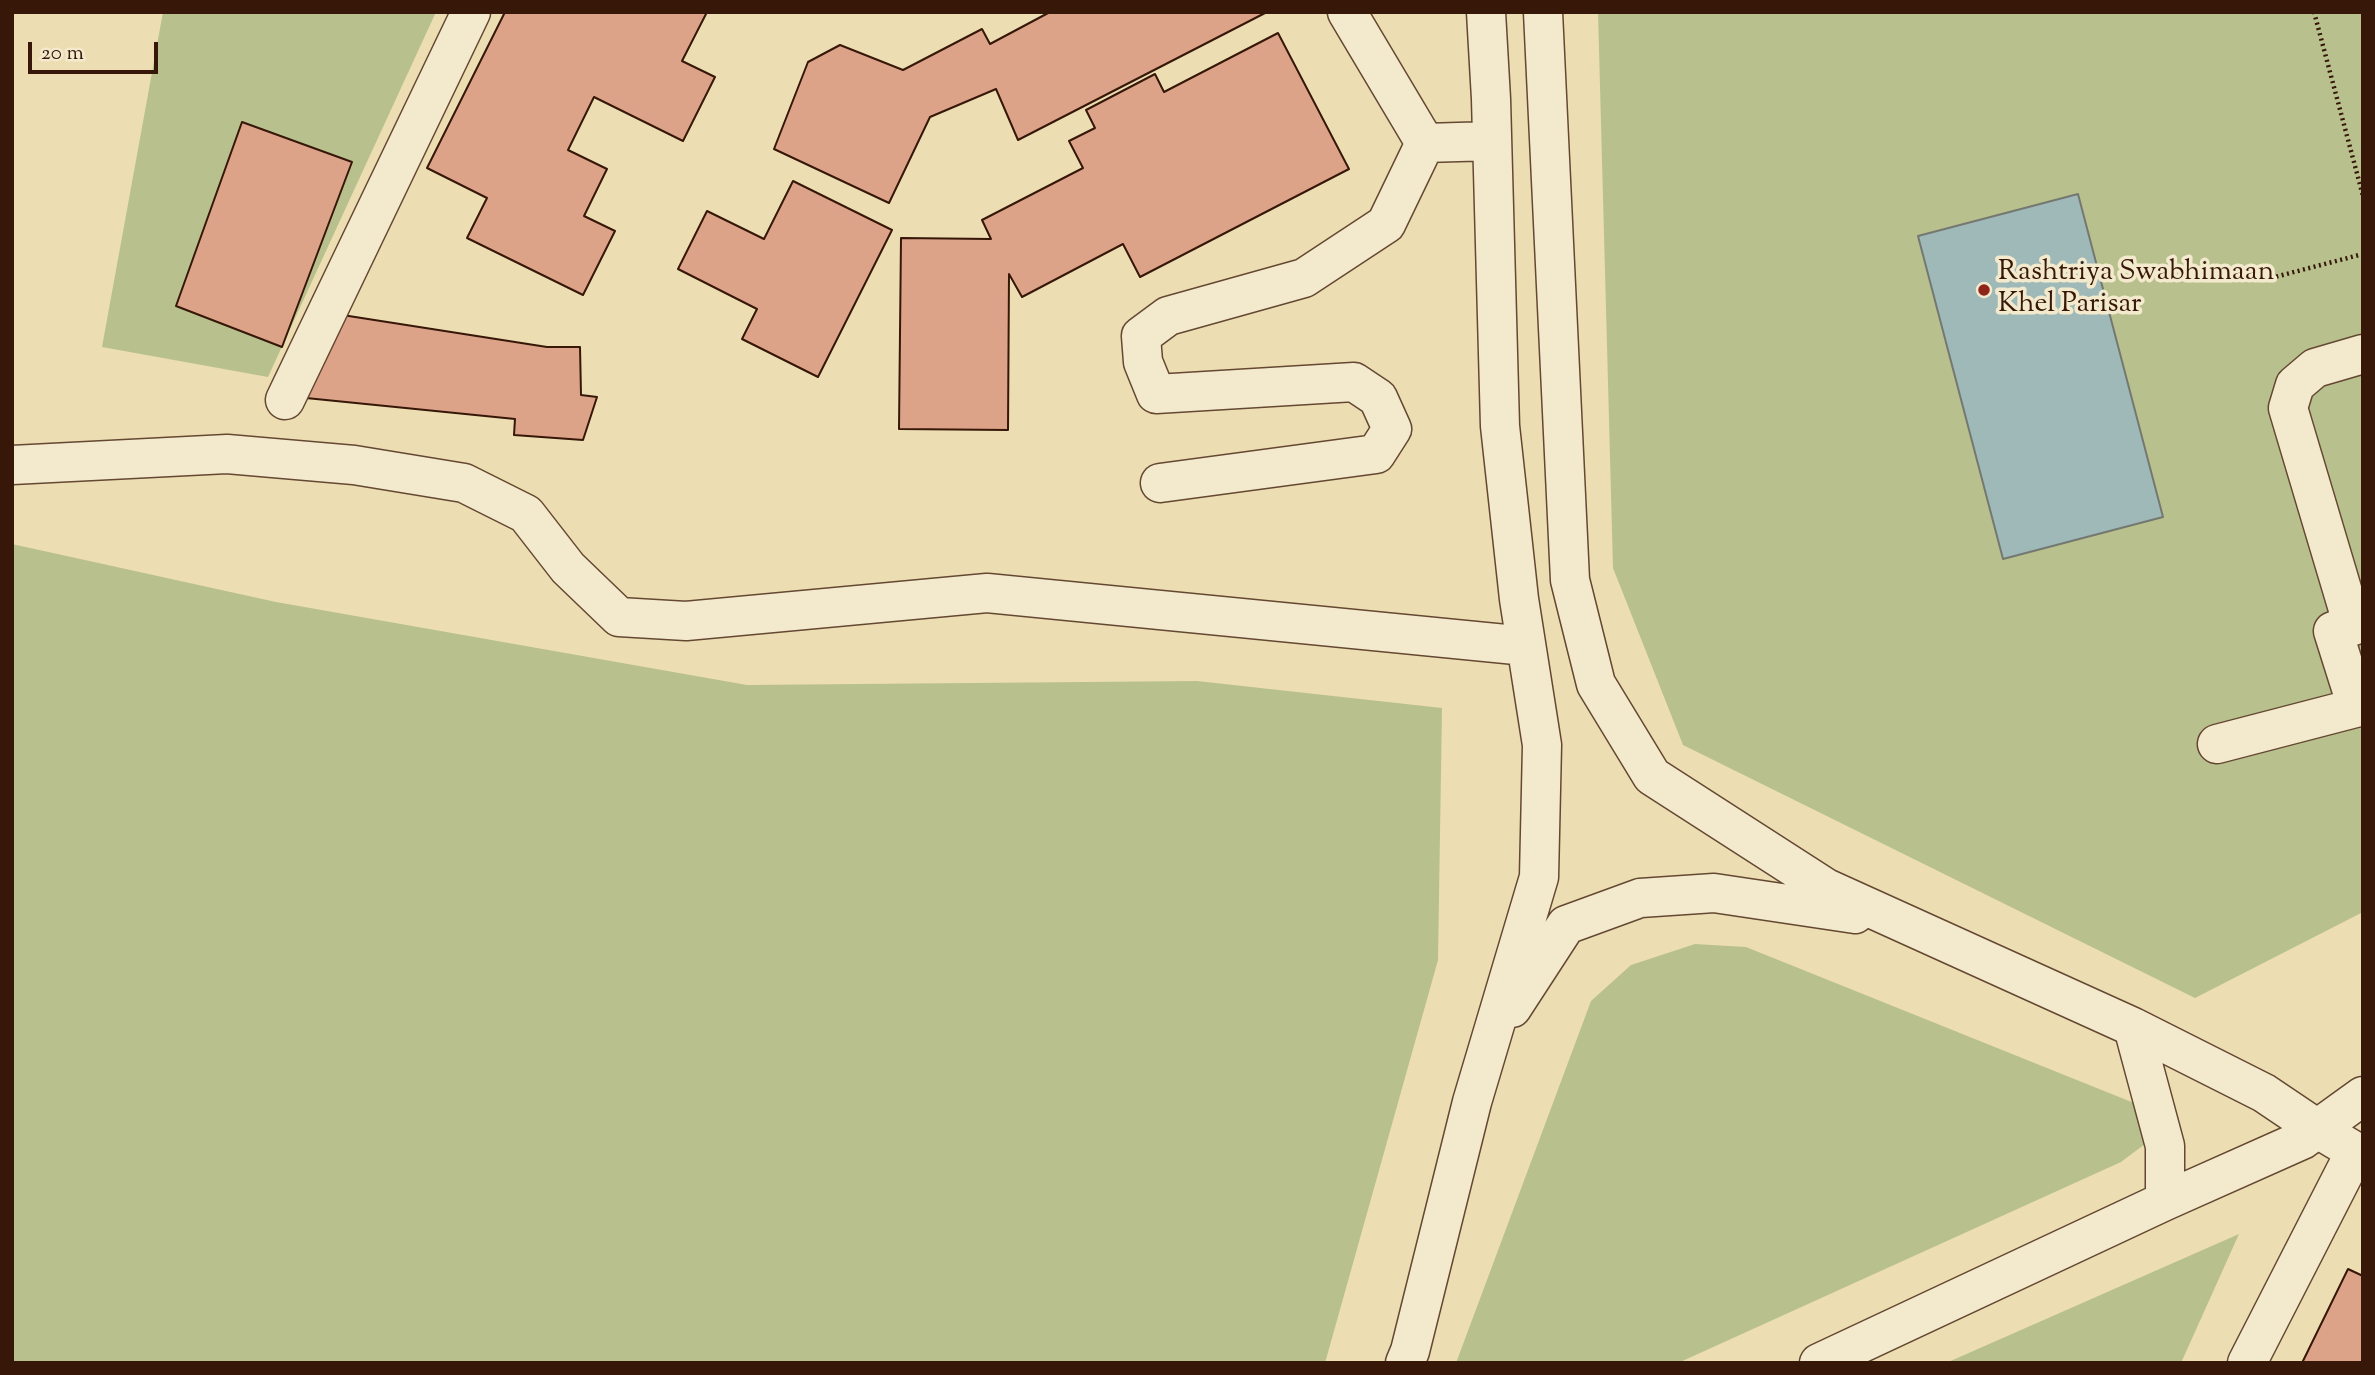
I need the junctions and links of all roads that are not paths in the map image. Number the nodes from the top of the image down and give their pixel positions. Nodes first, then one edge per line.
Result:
1 (471, 12) edge
2 (1347, 12) edge
3 (1486, 12) edge
4 (1544, 12) edge
5 (1548, 94) junction
6 (1491, 99) junction
7 (1492, 141) junction
8 (1425, 143) junction
9 (2363, 355) edge
10 (285, 400) dead end
11 (12, 466) edge
12 (1160, 483) dead end
13 (1526, 646) junction
14 (2360, 707) edge
15 (2217, 744) dead end
16 (1898, 921) junction
17 (2133, 1027) junction
18 (1489, 1045) junction
19 (2363, 1096) edge
20 (2316, 1128) junction
21 (2359, 1154) edge
22 (2165, 1201) junction
23 (1409, 1359) edge
24 (1819, 1363) edge
25 (2247, 1363) edge

1 - 10 street
2 - 8 street
3 - 6 street
4 - 5 street
5 - 6 street
5 - 16 street
6 - 7 street
7 - 8 street
7 - 13 street
8 - 12 street
9 - 14 street
11 - 13 street
13 - 18 street
14 - 15 street
16 - 17 street
16 - 18 street
17 - 20 street
17 - 22 street
18 - 23 street
19 - 20 street
20 - 21 street
20 - 22 street
21 - 25 street
22 - 24 street

